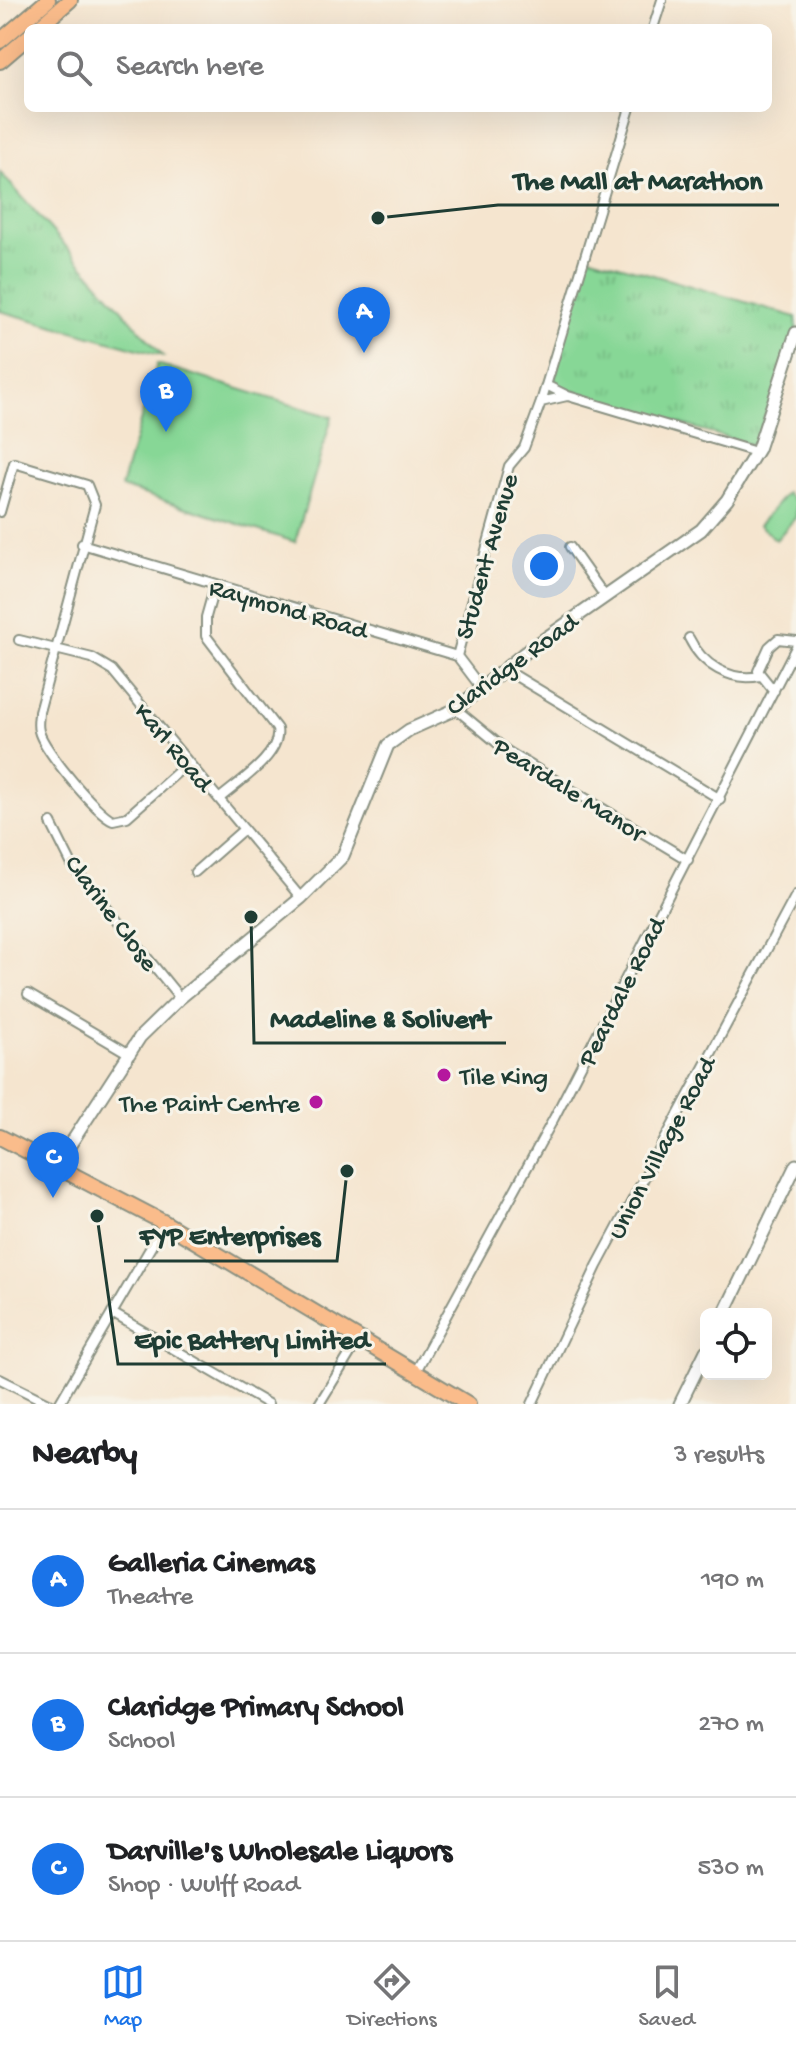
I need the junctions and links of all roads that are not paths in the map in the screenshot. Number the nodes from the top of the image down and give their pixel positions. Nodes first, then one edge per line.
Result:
1 (48, 0) edge
2 (70, 0) edge
3 (662, 0) edge
4 (43, 24) edge
5 (654, 24) edge
6 (24, 40) edge
7 (0, 41) edge
8 (0, 61) edge
9 (629, 112) edge
10 (796, 333) edge
11 (793, 354) edge
12 (546, 385) junction
13 (568, 396) junction
14 (541, 402) junction
15 (756, 452) junction
16 (0, 512) edge
17 (82, 544) junction
18 (570, 547) dead end
19 (215, 585) junction
20 (604, 595) junction
21 (689, 638) dead end
22 (19, 640) dead end
23 (796, 641) edge
24 (796, 647) edge
25 (54, 649) junction
26 (457, 656) junction
27 (506, 670) junction
28 (760, 676) junction
29 (482, 689) junction
30 (774, 691) junction
31 (456, 709) junction
32 (188, 763) junction
33 (219, 799) junction
34 (720, 799) junction
35 (51, 823) dead end
36 (244, 829) junction
37 (688, 860) junction
38 (195, 872) dead end
39 (796, 895) edge
40 (301, 898) junction
41 (28, 994) dead end
42 (180, 998) junction
43 (128, 1053) junction
44 (0, 1137) edge
45 (57, 1165) junction
46 (796, 1165) edge
47 (165, 1223) junction
48 (727, 1308) edge
49 (112, 1313) junction
50 (359, 1339) junction
51 (700, 1363) edge
52 (415, 1373) junction
53 (0, 1379) edge
54 (50, 1404) edge
55 (59, 1404) edge
56 (268, 1404) edge
57 (319, 1404) edge
58 (468, 1404) edge
59 (532, 1404) edge
60 (680, 1404) edge

1 - 7 main road
2 - 4 main road
3 - 5 street
6 - 8 main road
9 - 12 street, Student Avenue
10 - 11 street, Claridge Road
11 - 15 street, Claridge Road
12 - 13 street
12 - 14 street, Student Avenue
13 - 14 street
13 - 15 street
14 - 26 street, Student Avenue
15 - 20 street, Claridge Road
16 - 17 street
17 - 19 street, Raymond Road
17 - 25 street
18 - 20 street
19 - 26 street, Raymond Road
19 - 33 street
20 - 27 street, Claridge Road
21 - 28 street
22 - 25 street, Karl Road
23 - 28 street
24 - 30 street, Peardale Road
25 - 32 street, Karl Road
25 - 32 street
26 - 29 street
27 - 29 street, Claridge Road
27 - 34 street
28 - 30 street
29 - 31 street, Claridge Road
30 - 34 street, Peardale Road
31 - 37 street, Peardale Manor
31 - 40 street, Claridge Road
32 - 33 street, Karl Road
33 - 36 street, Karl Road
34 - 37 street, Peardale Road
35 - 42 street, Clarine Close
36 - 38 street
36 - 40 street, Karl Road
37 - 52 street, Peardale Road
39 - 59 street, Union Village Road
40 - 42 street, Claridge Road
41 - 43 street
42 - 43 street, Claridge Road
43 - 45 street, Claridge Road
44 - 45 main road
45 - 47 main road
46 - 48 street
47 - 49 street
47 - 50 main road
49 - 55 street
49 - 56 street
50 - 52 main road
50 - 57 street
51 - 60 street
52 - 58 main road
53 - 54 street

